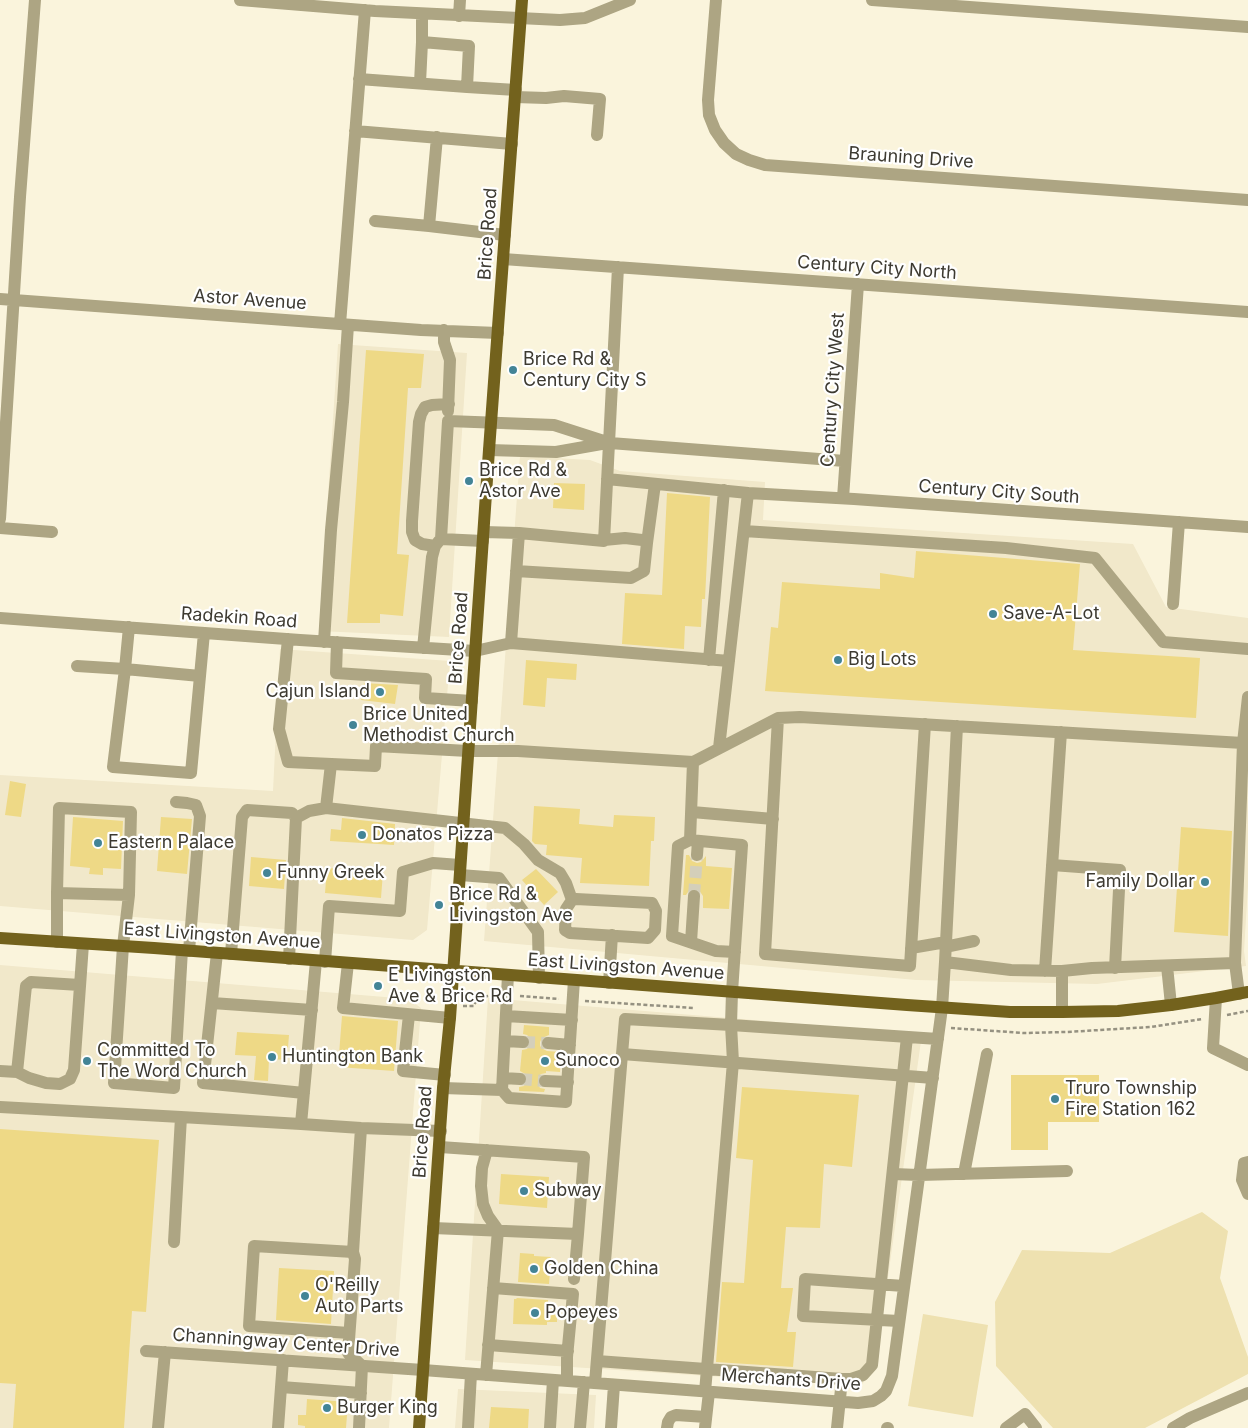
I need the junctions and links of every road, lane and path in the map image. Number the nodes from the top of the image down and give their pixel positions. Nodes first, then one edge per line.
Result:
1 (35, 0) edge
2 (240, 0) edge
3 (460, 0) edge
4 (522, 0) edge
5 (716, 0) edge
6 (872, 0) edge
7 (621, 2) edge
8 (408, 6) edge
9 (370, 7) edge
10 (422, 14) junction
11 (459, 16) junction
12 (521, 18) junction
13 (1248, 27) edge
14 (422, 42) junction
15 (359, 79) junction
16 (420, 83) junction
17 (466, 86) junction
18 (516, 94) junction
19 (355, 130) junction
20 (597, 135) dead end
21 (437, 138) junction
22 (512, 144) junction
23 (1248, 200) edge
24 (375, 221) dead end
25 (429, 226) junction
26 (505, 235) junction
27 (503, 259) junction
28 (618, 267) junction
29 (858, 284) junction
30 (0, 299) edge
31 (14, 300) junction
32 (1248, 312) edge
33 (344, 324) junction
34 (444, 330) junction
35 (498, 333) junction
36 (448, 404) junction
37 (448, 421) junction
38 (492, 422) junction
39 (610, 443) junction
40 (489, 450) junction
41 (2, 455) edge
42 (845, 461) junction
43 (607, 479) junction
44 (655, 484) junction
45 (724, 490) junction
46 (748, 493) junction
47 (843, 498) junction
48 (0, 519) edge
49 (1179, 522) junction
50 (1248, 527) edge
51 (0, 528) edge
52 (744, 531) junction
53 (52, 532) dead end
54 (519, 533) junction
55 (483, 537) junction
56 (604, 540) junction
57 (438, 542) junction
58 (647, 543) junction
59 (516, 571) junction
60 (1173, 604) dead end
61 (0, 618) edge
62 (129, 627) junction
63 (204, 633) junction
64 (288, 639) junction
65 (331, 642) junction
66 (511, 643) junction
67 (423, 648) junction
68 (1248, 649) edge
69 (475, 651) junction
70 (709, 660) junction
71 (729, 661) junction
72 (77, 666) dead end
73 (125, 669) junction
74 (200, 676) junction
75 (1248, 697) edge
76 (472, 702) junction
77 (778, 718) junction
78 (925, 724) junction
79 (957, 726) junction
80 (1061, 732) junction
81 (1243, 743) junction
82 (719, 748) junction
83 (468, 751) junction
84 (693, 762) junction
85 (331, 764) junction
86 (176, 802) dead end
87 (326, 808) junction
88 (692, 812) junction
89 (296, 818) junction
90 (773, 819) junction
91 (463, 824) junction
92 (694, 841) junction
93 (697, 855) tunnel mouth
94 (1052, 865) junction
95 (460, 870) junction
96 (57, 893) junction
97 (129, 895) junction
98 (694, 896) tunnel mouth
99 (569, 904) junction
100 (612, 935) junction
101 (0, 938) edge
102 (974, 941) dead end
103 (57, 942) junction
104 (691, 942) junction
105 (83, 944) junction
106 (946, 945) junction
107 (124, 946) junction
108 (911, 948) junction
109 (186, 951) junction
110 (735, 952) junction
111 (217, 953) junction
112 (231, 954) junction
113 (289, 959) junction
114 (321, 961) junction
115 (945, 962) junction
116 (348, 963) junction
117 (1235, 963) junction
118 (1167, 966) junction
119 (1115, 968) junction
120 (453, 971) junction
121 (1045, 971) junction
122 (1062, 972) junction
123 (508, 975) junction
124 (539, 978) junction
125 (574, 980) junction
126 (609, 983) junction
127 (80, 985) junction
128 (732, 992) junction
129 (1243, 993) edge
130 (507, 995) junction
131 (1216, 998) junction
132 (573, 1000) junction
133 (212, 1003) junction
134 (1171, 1005) junction
135 (942, 1008) junction
136 (702, 1009) dead end
137 (312, 1010) junction
138 (1248, 1011) edge
139 (451, 1012) junction
140 (1062, 1012) junction
141 (409, 1015) junction
142 (506, 1016) junction
143 (1215, 1018) junction
144 (572, 1020) junction
145 (731, 1025) junction
146 (939, 1033) junction
147 (907, 1037) junction
148 (505, 1041) junction
149 (522, 1042) tunnel mouth
150 (548, 1043) tunnel mouth
151 (570, 1045) junction
152 (622, 1054) junction
153 (987, 1054) dead end
154 (733, 1062) junction
155 (1248, 1065) edge
156 (0, 1071) edge
157 (16, 1072) junction
158 (445, 1075) junction
159 (903, 1075) junction
160 (933, 1078) junction
161 (520, 1079) tunnel mouth
162 (545, 1081) tunnel mouth
163 (568, 1082) junction
164 (502, 1084) junction
165 (443, 1088) junction
166 (304, 1093) junction
167 (0, 1107) edge
168 (181, 1117) junction
169 (301, 1124) junction
170 (361, 1128) junction
171 (441, 1131) junction
172 (440, 1147) junction
173 (487, 1150) junction
174 (1248, 1162) edge
175 (1067, 1171) dead end
176 (892, 1174) junction
177 (964, 1174) junction
178 (919, 1175) junction
179 (1248, 1194) edge
180 (433, 1228) junction
181 (498, 1230) junction
182 (578, 1234) junction
183 (174, 1242) dead end
184 (353, 1252) junction
185 (574, 1279) dead end
186 (881, 1284) junction
187 (904, 1286) junction
188 (493, 1288) junction
189 (877, 1320) junction
190 (900, 1321) junction
191 (350, 1333) junction
192 (488, 1345) junction
193 (146, 1351) dead end
194 (568, 1351) junction
195 (165, 1352) junction
196 (283, 1360) junction
197 (597, 1361) junction
198 (362, 1366) junction
199 (423, 1370) junction
200 (707, 1370) junction
201 (471, 1374) junction
202 (486, 1375) junction
203 (842, 1379) junction
204 (553, 1380) junction
205 (567, 1381) junction
206 (590, 1383) junction
207 (614, 1385) junction
208 (281, 1387) junction
209 (707, 1392) junction
210 (1248, 1392) edge
211 (361, 1393) junction
212 (839, 1402) junction
213 (706, 1423) edge
214 (158, 1428) edge
215 (278, 1428) edge
216 (359, 1428) edge
217 (419, 1428) edge
218 (468, 1428) edge
219 (550, 1428) edge
220 (580, 1428) edge
221 (611, 1428) edge
222 (667, 1428) edge
223 (837, 1428) edge
224 (1006, 1428) edge
225 (1036, 1428) edge
226 (1172, 1428) edge

1 - 31 street
2 - 9 street
3 - 11 street
4 - 12 main road, Brice Road
5 - 23 street, Brauning Drive
6 - 13 street
7 - 12 street
8 - 9 street
8 - 10 street
9 - 15 street
10 - 11 street
10 - 14 street
11 - 12 street
12 - 18 main road, Brice Road
14 - 16 street
14 - 17 street
15 - 16 street
15 - 19 street
16 - 17 street
17 - 18 street
18 - 20 street
18 - 22 main road, Brice Road
19 - 21 street
19 - 33 street
21 - 22 street
21 - 25 street
22 - 26 main road, Brice Road
24 - 25 street
25 - 26 street
26 - 27 main road, Brice Road
27 - 28 street, Century City North
27 - 35 main road, Brice Road
28 - 29 street, Century City North
28 - 39 street
29 - 32 street, Century City North
29 - 42 street, Century City West
30 - 31 street, Astor Avenue
31 - 33 street, Astor Avenue
31 - 41 street
33 - 34 street, Astor Avenue
33 - 65 street
34 - 35 street, Astor Avenue
34 - 36 street
35 - 38 main road, Brice Road
36 - 37 street
36 - 57 street
37 - 38 street
37 - 57 street
38 - 39 street
38 - 40 main road, Brice Road
39 - 40 street
39 - 42 street
39 - 43 street
40 - 55 main road, Brice Road
41 - 48 street
42 - 47 street, Century City West
43 - 44 street, Century City South
43 - 56 street
44 - 45 street, Century City South
44 - 58 street
45 - 46 street, Century City South
45 - 70 street
46 - 47 street, Century City South
46 - 52 street
47 - 49 street, Century City South
49 - 50 street, Century City South
49 - 60 street
51 - 53 street
52 - 68 street
52 - 71 street
54 - 55 street
54 - 56 street
54 - 59 street
55 - 57 street
55 - 69 main road, Brice Road
56 - 58 street
57 - 67 street
58 - 59 street
59 - 66 street
61 - 62 street, Radekin Road
62 - 63 street, Radekin Road
62 - 73 street
63 - 64 street, Radekin Road
63 - 74 street
64 - 65 street, Radekin Road
64 - 85 street
65 - 67 street, Radekin Road
65 - 76 street
66 - 69 street, Radekin Road
66 - 70 street, Radekin Road
67 - 69 street, Radekin Road
69 - 76 main road, Brice Road
70 - 71 street, Radekin Road
71 - 82 street
72 - 73 street
73 - 74 street
73 - 74 street
75 - 81 street
76 - 83 main road, Brice Road
77 - 78 street
77 - 82 street
77 - 90 street
78 - 79 street
78 - 108 street
79 - 80 street
79 - 106 street, Merchants Drive
80 - 81 street
80 - 94 street
81 - 117 street
82 - 84 street
83 - 84 street
83 - 85 street
83 - 91 main road, Brice Road
84 - 88 street
85 - 87 street
86 - 109 street
87 - 89 street
87 - 91 street
88 - 90 street
88 - 92 street
89 - 112 street
89 - 113 street
90 - 108 street
91 - 95 main road, Brice Road
91 - 99 street
92 - 93 street
92 - 104 street
92 - 110 street
94 - 119 street
94 - 121 street
95 - 114 street
95 - 120 main road, Brice Road
95 - 124 street
96 - 97 street
96 - 97 street
96 - 103 street
97 - 107 street
98 - 104 street
99 - 100 street
99 - 100 street
100 - 126 street
101 - 103 main road, East Livingston Avenue
102 - 106 street
103 - 105 main road, East Livingston Avenue
104 - 110 street
105 - 107 main road, East Livingston Avenue
105 - 127 street
106 - 108 street
106 - 115 street, Merchants Drive
107 - 109 main road, East Livingston Avenue
107 - 109 street
109 - 111 main road, East Livingston Avenue
110 - 128 street
111 - 112 main road, East Livingston Avenue
111 - 133 street
112 - 113 main road, East Livingston Avenue
113 - 114 main road, East Livingston Avenue
114 - 116 main road, East Livingston Avenue
114 - 137 street
115 - 121 street
115 - 135 street, Merchants Drive
116 - 120 main road, East Livingston Avenue
116 - 141 street
117 - 118 street
117 - 129 street
118 - 119 street
118 - 134 street
119 - 122 street
120 - 123 main road, East Livingston Avenue
120 - 139 main road, Brice Road
121 - 122 street
122 - 140 street
123 - 124 main road, East Livingston Avenue
123 - 130 street
124 - 125 main road, East Livingston Avenue
125 - 126 main road, East Livingston Avenue
125 - 132 street
126 - 128 main road, East Livingston Avenue
127 - 157 street
127 - 157 street
128 - 135 main road, East Livingston Avenue
128 - 145 street
129 - 131 main road, East Livingston Avenue
130 - 132 path
130 - 139 path
130 - 142 street
131 - 134 main road, East Livingston Avenue
131 - 143 street
132 - 136 path
132 - 144 street
133 - 137 street
133 - 166 street
134 - 140 main road, East Livingston Avenue
135 - 140 main road, East Livingston Avenue
135 - 146 street, Merchants Drive
137 - 166 street
138 - 143 path
139 - 141 street
139 - 158 main road, Brice Road
141 - 158 street
142 - 144 street
142 - 148 street
143 - 146 path
143 - 155 street
144 - 151 street
145 - 147 street
145 - 152 street
145 - 154 street
146 - 147 street
146 - 160 street, Merchants Drive
147 - 159 street
148 - 149 street
148 - 164 street
150 - 151 street
151 - 163 street
152 - 154 street
152 - 197 street
153 - 177 street
154 - 159 street
154 - 200 street
156 - 157 street
158 - 165 main road, Brice Road
159 - 160 street
159 - 176 street
160 - 178 street, Merchants Drive
161 - 164 street
162 - 163 street
163 - 164 street
164 - 165 street
165 - 171 main road, Brice Road
166 - 169 street
167 - 168 street
168 - 169 street
168 - 183 street
169 - 170 street
170 - 171 street
170 - 184 street
171 - 172 main road, Brice Road
172 - 173 street
172 - 180 main road, Brice Road
173 - 181 street
173 - 182 street
174 - 179 street
175 - 177 street
176 - 178 street
176 - 186 street
177 - 178 street
178 - 187 street, Merchants Drive
180 - 181 street
180 - 199 main road, Brice Road
181 - 182 street
181 - 188 street
182 - 185 street
184 - 191 street
184 - 191 street
186 - 187 street
186 - 189 street
186 - 189 street
187 - 190 street, Merchants Drive
188 - 192 street
188 - 194 street
189 - 190 street
189 - 203 street
190 - 212 street, Merchants Drive
191 - 198 street
192 - 194 street
192 - 202 street
193 - 195 street, Channingway Center Drive
194 - 205 street
195 - 196 street, Channingway Center Drive
195 - 214 street
196 - 198 street, Channingway Center Drive
196 - 208 street
197 - 200 street
197 - 206 street
198 - 199 street, Channingway Center Drive
198 - 211 street
199 - 201 street, Merchants Drive
199 - 217 main road, Brice Road
200 - 203 street
200 - 209 street
201 - 202 street, Merchants Drive
201 - 218 street
202 - 204 street, Merchants Drive
203 - 212 street
204 - 205 street, Merchants Drive
204 - 219 street
205 - 206 street, Merchants Drive
206 - 207 street, Merchants Drive
206 - 220 street
207 - 209 street, Merchants Drive
207 - 221 street
208 - 211 street
208 - 215 street
209 - 212 street, Merchants Drive
209 - 213 street
210 - 226 street
211 - 216 street
212 - 223 street
213 - 222 street
224 - 225 street

